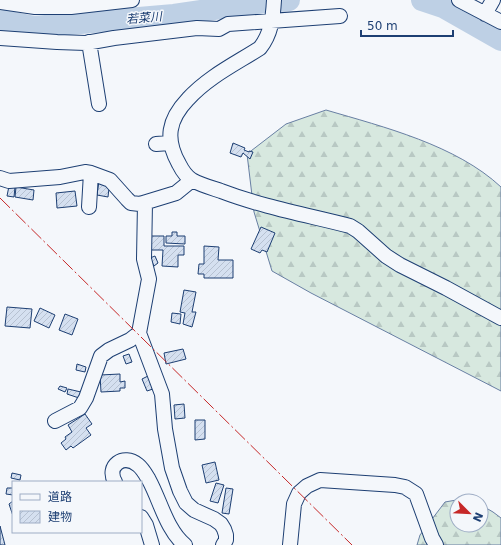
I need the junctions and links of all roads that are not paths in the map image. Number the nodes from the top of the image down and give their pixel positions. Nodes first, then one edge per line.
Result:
1 (132, 0) edge
2 (274, 0) edge
3 (459, 0) edge
4 (493, 0) edge
5 (0, 2) edge
6 (485, 14) junction
7 (340, 16) dead end
8 (273, 19) junction
9 (501, 22) edge
10 (0, 38) edge
11 (89, 42) junction
12 (99, 104) dead end
13 (170, 143) junction
14 (156, 144) dead end
15 (91, 172) junction
16 (0, 178) edge
17 (192, 180) junction
18 (145, 203) junction
19 (89, 207) dead end
20 (501, 318) edge
21 (139, 333) junction
22 (55, 421) dead end
23 (114, 481) edge
24 (142, 519) edge
25 (152, 545) edge
26 (185, 545) edge
27 (223, 545) edge
28 (290, 545) edge
29 (436, 545) edge

1 - 5 street
2 - 8 street
3 - 6 street
4 - 6 street
6 - 9 street
7 - 8 street
8 - 11 street
8 - 13 street
10 - 11 street
11 - 12 street
13 - 14 street
13 - 17 street
15 - 16 street
15 - 18 street
15 - 19 street
17 - 18 street
17 - 20 street
18 - 21 street
21 - 22 street
21 - 27 street
23 - 26 street
24 - 25 street
28 - 29 street

